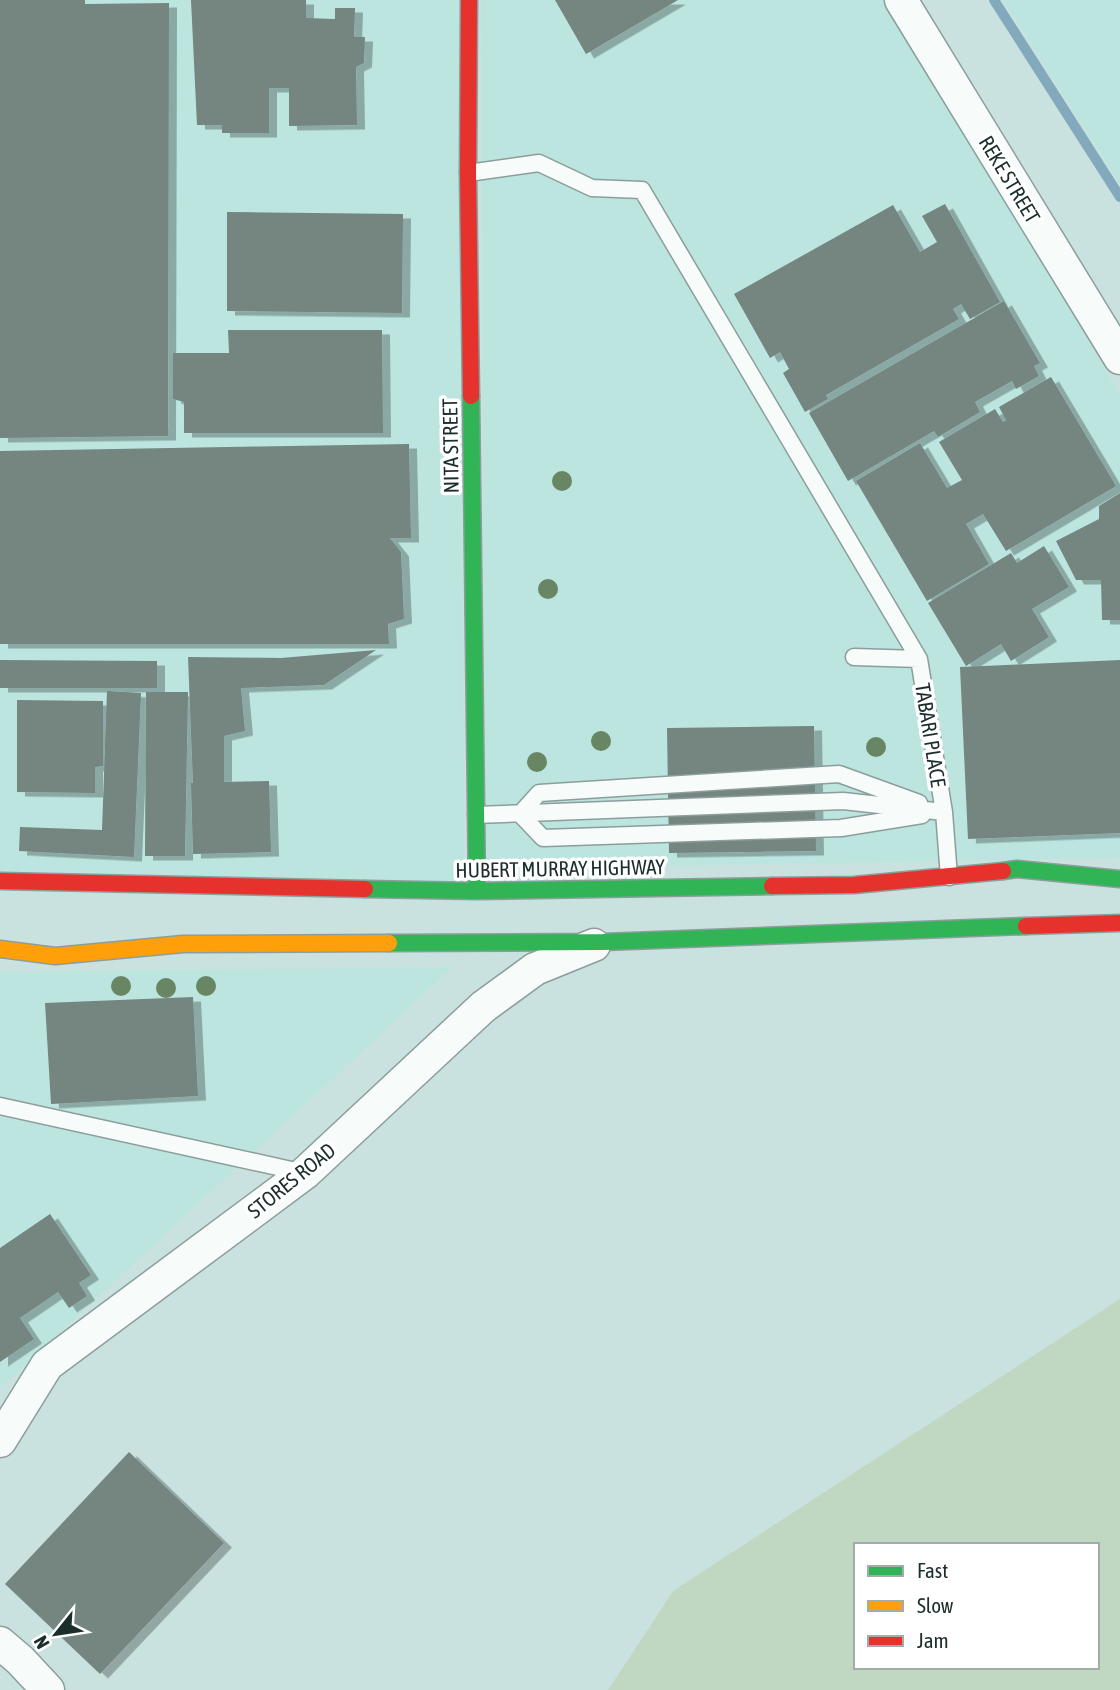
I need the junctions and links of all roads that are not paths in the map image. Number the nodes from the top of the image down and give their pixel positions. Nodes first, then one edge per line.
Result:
1 (469, 0) edge
2 (901, 0) edge
3 (468, 173) junction
4 (1120, 358) edge
5 (854, 657) dead end
6 (919, 659) junction
7 (944, 811) junction
8 (520, 814) junction
9 (476, 815) junction
10 (949, 877) junction
11 (1120, 879) edge
12 (0, 881) edge
13 (477, 891) junction
14 (1120, 923) edge
15 (603, 942) junction
16 (0, 949) edge
17 (0, 1106) edge
18 (305, 1173) junction
19 (0, 1441) edge
20 (0, 1643) edge
21 (48, 1690) edge

1 - 3 main road, NITA STREET
2 - 4 street, REKE STREET
3 - 6 lane
3 - 9 main road, NITA STREET
5 - 6 lane, TABARI PLACE
6 - 7 lane, TABARI PLACE
7 - 8 lane
7 - 8 lane
7 - 8 lane
7 - 10 lane, TABARI PLACE
8 - 9 lane
9 - 13 main road, NITA STREET
10 - 11 main road, HUBERT MURRAY HIGHWAY
10 - 13 main road, HUBERT MURRAY HIGHWAY
12 - 13 main road, HUBERT MURRAY HIGHWAY
14 - 15 main road
15 - 16 main road
15 - 18 street, STORES ROAD
17 - 18 lane
18 - 19 street, STORES ROAD
20 - 21 street

